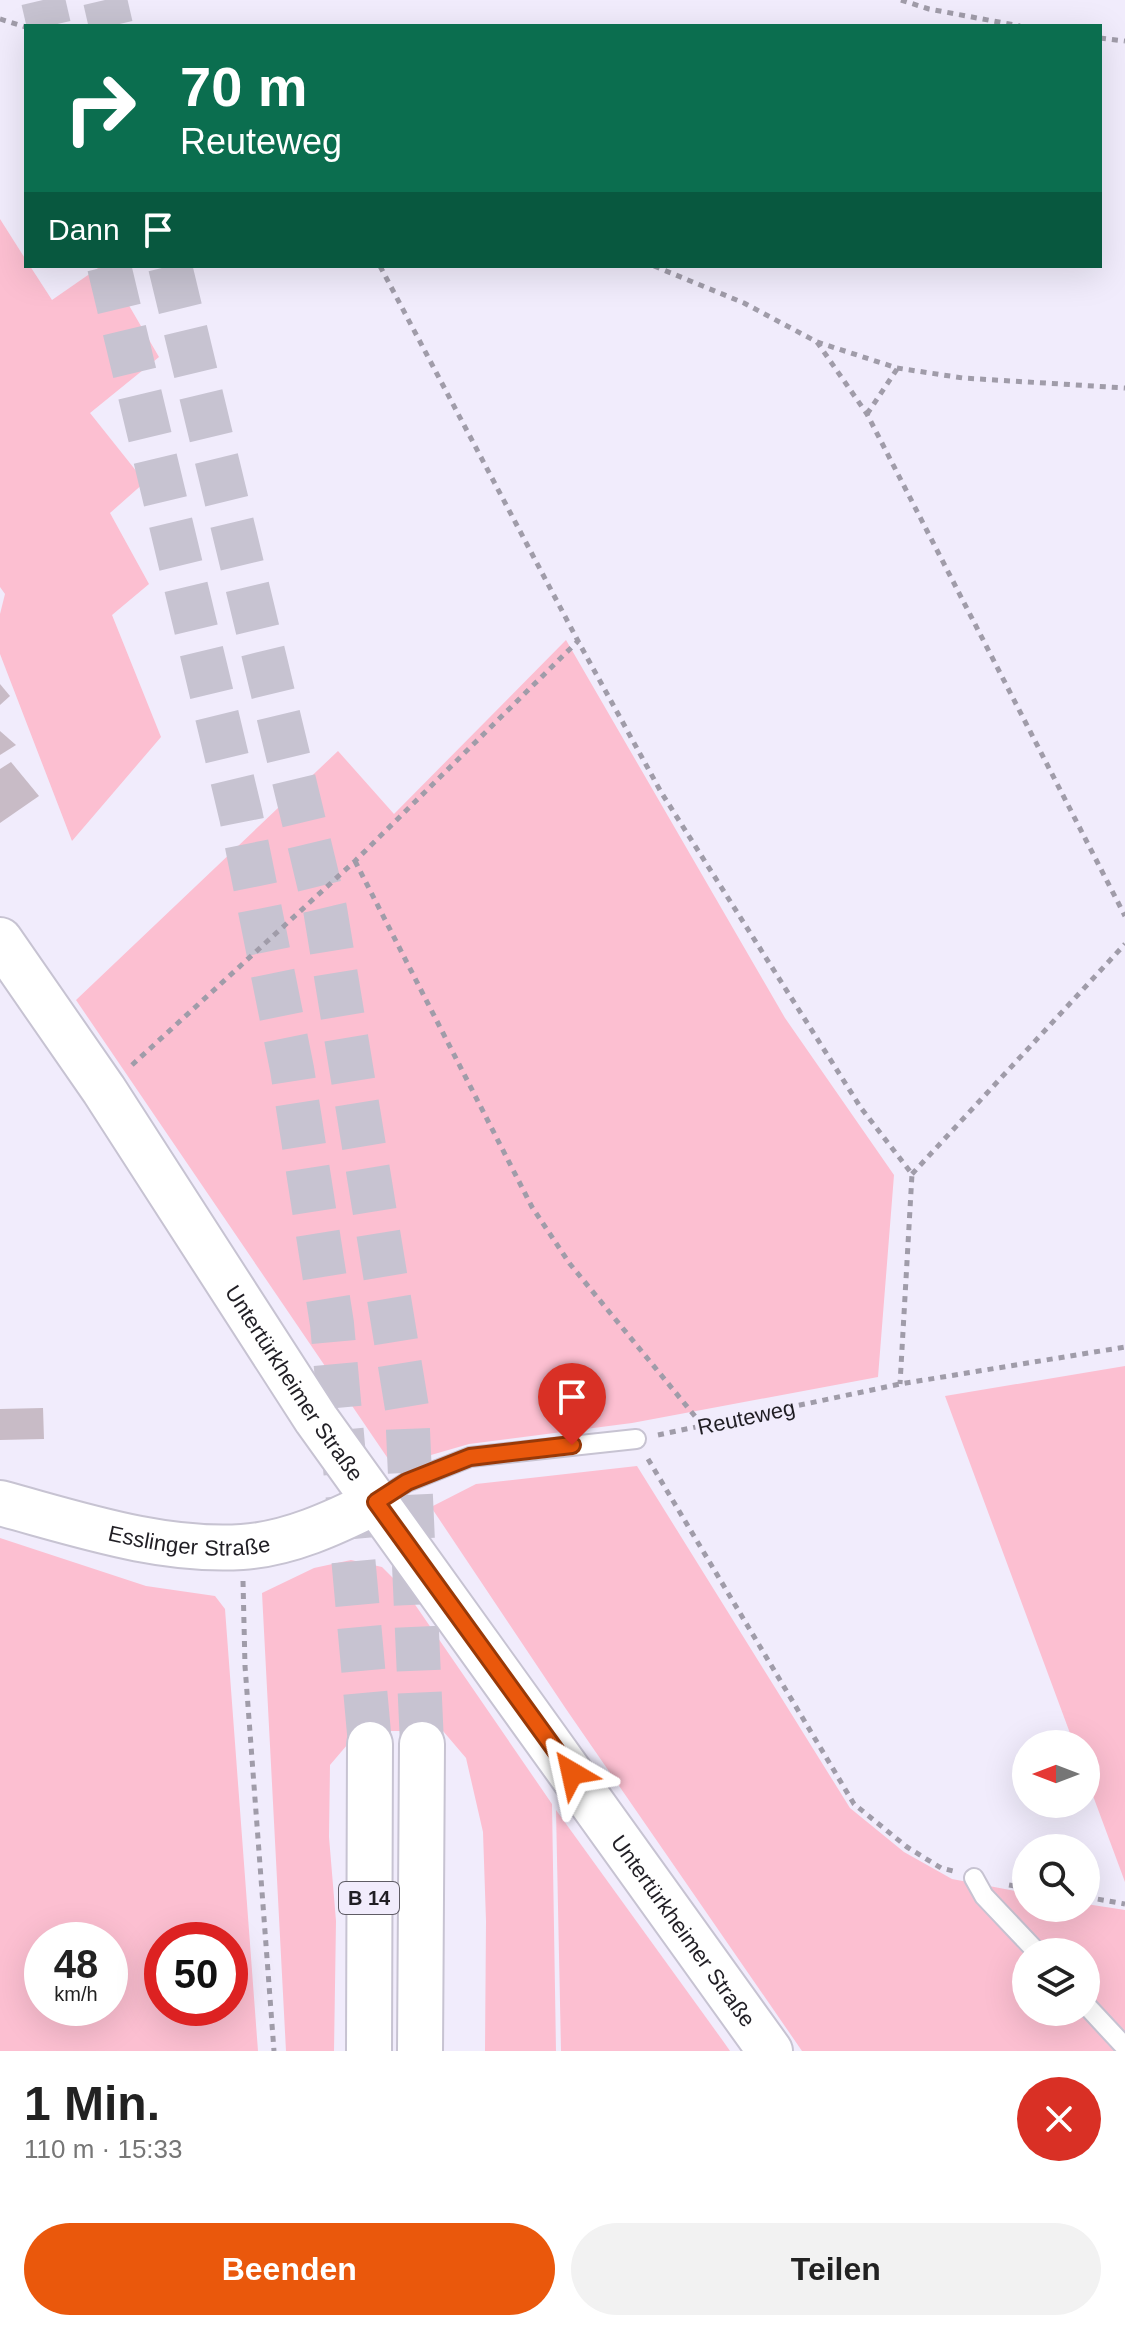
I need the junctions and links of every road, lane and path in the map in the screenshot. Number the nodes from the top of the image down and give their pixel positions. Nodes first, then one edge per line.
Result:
1 (901, 0) edge
2 (0, 19) edge
3 (1009, 24) edge
4 (24, 26) edge
5 (1102, 38) edge
6 (1125, 41) edge
7 (381, 268) edge
8 (659, 268) edge
9 (817, 342) junction
10 (897, 368) junction
11 (1125, 388) edge
12 (867, 414) junction
13 (578, 641) junction
14 (355, 861) junction
15 (1125, 916) edge
16 (0, 940) edge
17 (1125, 944) edge
18 (104, 1090) junction
19 (912, 1174) junction
20 (1125, 1347) edge
21 (900, 1384) junction
22 (703, 1426) junction
23 (636, 1439) junction
24 (376, 1502) junction
25 (0, 1503) edge
26 (242, 1547) junction
27 (370, 1744) tunnel mouth
28 (422, 1744) tunnel mouth
29 (974, 1878) joint
30 (1100, 1900) edge
31 (1125, 1904) edge
32 (1024, 1938) edge
33 (1100, 2020) edge
34 (1125, 2047) edge
35 (274, 2051) edge
36 (369, 2051) edge
37 (420, 2051) edge
38 (770, 2051) edge

1 - 3 path
2 - 4 path
5 - 6 path
7 - 13 path
8 - 9 path
9 - 10 path
9 - 12 path
10 - 11 path
10 - 12 path
12 - 15 path
13 - 14 path
13 - 19 path
14 - 18 path
14 - 22 path
16 - 18 main road, Untertürkheimer Straße
17 - 19 path
18 - 24 main road, Untertürkheimer Straße
19 - 21 path
20 - 21 path, Reuteweg
21 - 22 path, Reuteweg
22 - 23 path, Reuteweg
23 - 24 lane
23 - 29 path
24 - 26 main road, Esslinger Straße
24 - 38 main road, Untertürkheimer Straße
25 - 26 main road, Esslinger Straße
26 - 35 path
27 - 36 main road, B 14
28 - 37 main road, B 14
29 - 32 lane
30 - 31 path
33 - 34 lane

